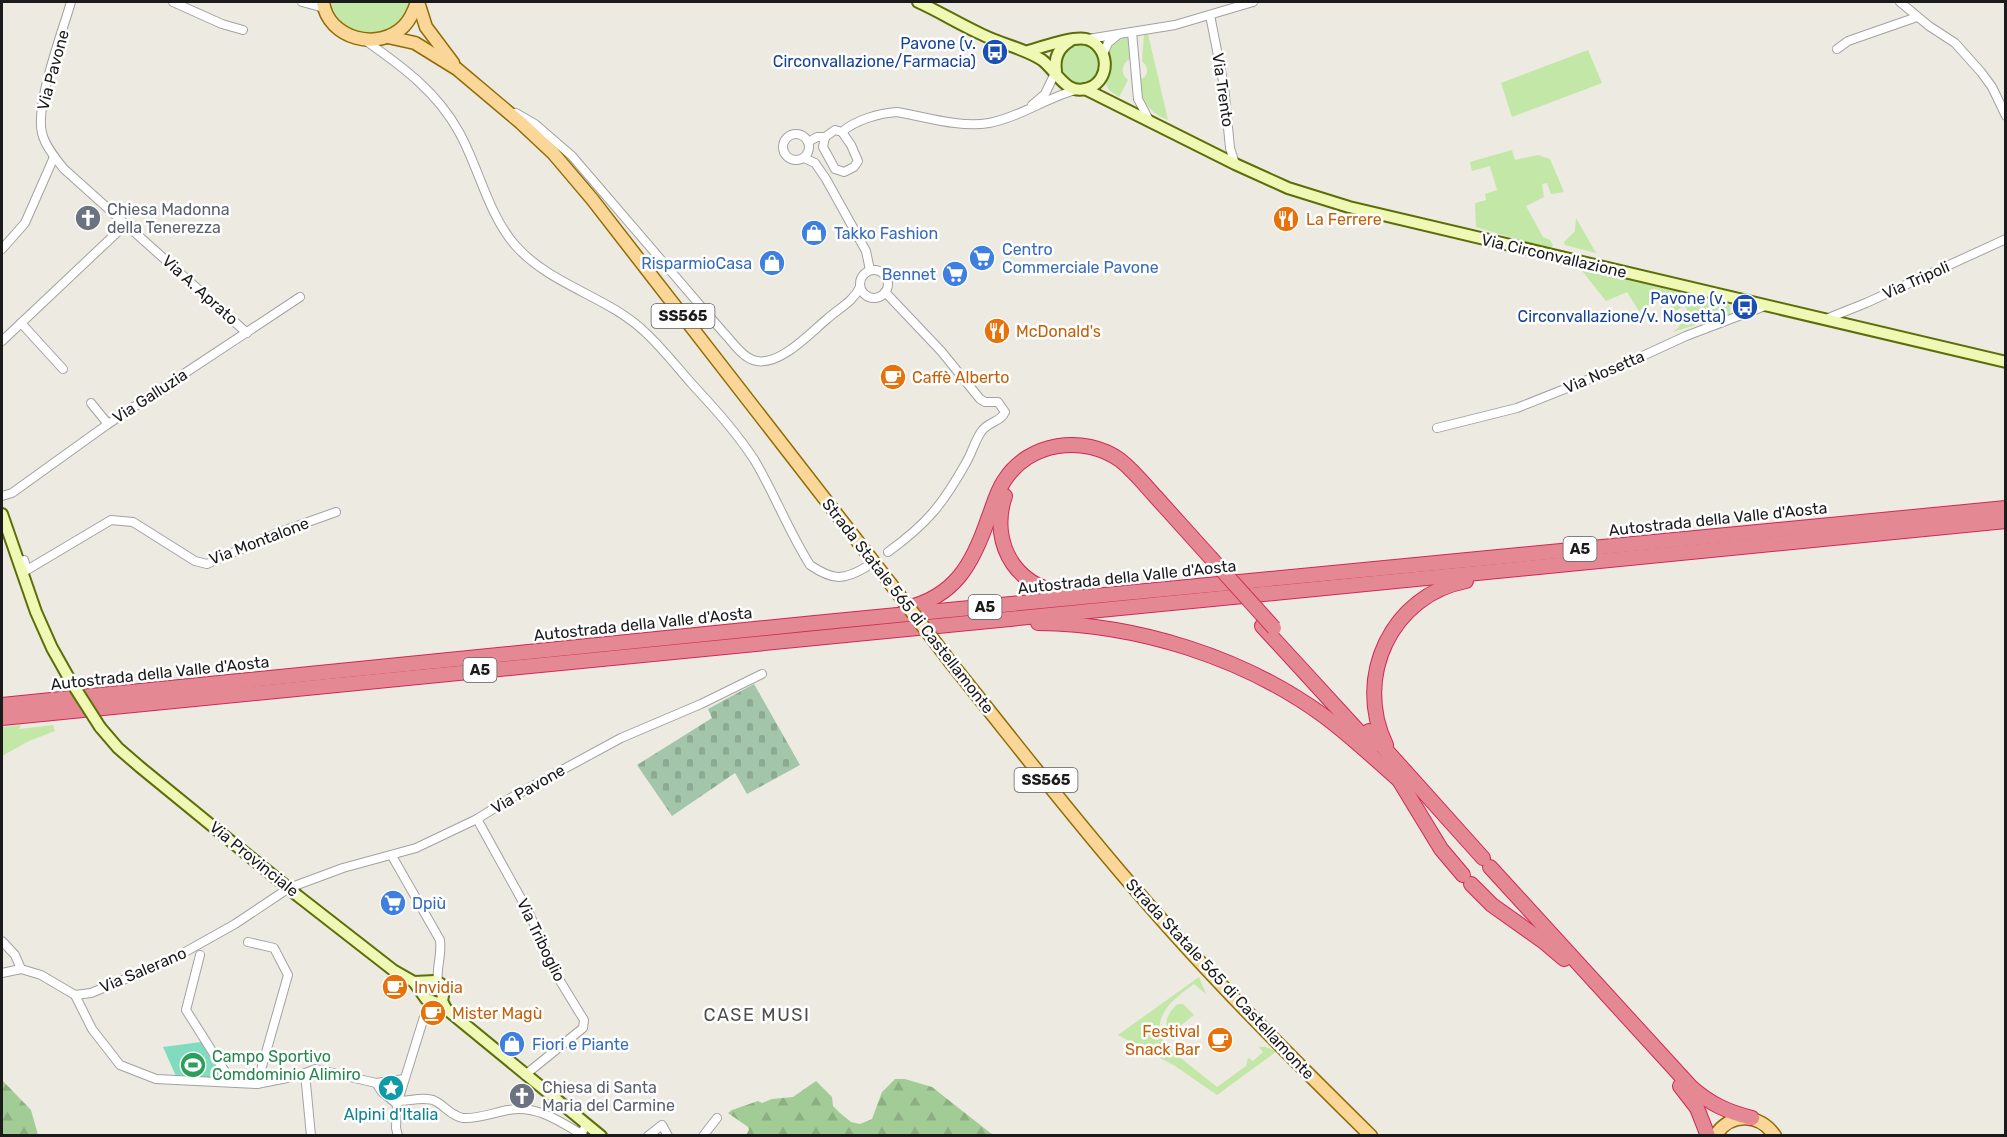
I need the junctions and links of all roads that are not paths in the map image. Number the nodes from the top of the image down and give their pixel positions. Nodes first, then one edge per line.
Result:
1 (71, 2) edge
2 (173, 2) edge
3 (302, 2) edge
4 (418, 2) edge
5 (918, 2) edge
6 (1253, 2) edge
7 (1900, 2) edge
8 (1906, 2) edge
9 (323, 5) edge
10 (1210, 15) junction
11 (1917, 17) junction
12 (243, 30) dead end
13 (1132, 32) junction
14 (1119, 34) junction
15 (388, 37) junction
16 (1086, 39) junction
17 (1073, 40) junction
18 (366, 41) junction
19 (1837, 49) dead end
20 (1028, 51) junction
21 (1103, 54) junction
22 (457, 69) junction
23 (1056, 71) junction
24 (1102, 78) junction
25 (1081, 89) junction
26 (500, 104) junction
27 (1119, 105) junction
28 (1020, 112) junction
29 (2006, 116) edge
30 (1149, 121) junction
31 (842, 132) junction
32 (825, 137) junction
33 (808, 142) junction
34 (54, 157) junction
35 (804, 158) junction
36 (1235, 164) junction
37 (64, 169) joint
38 (126, 224) junction
39 (2006, 239) edge
40 (2, 249) edge
41 (870, 270) junction
42 (860, 287) junction
43 (885, 292) junction
44 (300, 297) dead end
45 (1767, 306) junction
46 (1825, 319) junction
47 (21, 323) junction
48 (247, 333) junction
49 (2, 341) edge
50 (2006, 362) edge
51 (63, 369) dead end
52 (91, 403) dead end
53 (108, 423) junction
54 (1437, 428) dead end
55 (2, 496) edge
56 (2006, 508) edge
57 (336, 512) dead end
58 (2, 518) edge
59 (2006, 521) edge
60 (888, 552) dead end
61 (1204, 557) junction
62 (1543, 566) junction
63 (866, 567) dead end
64 (1155, 590) junction
65 (815, 623) junction
66 (958, 623) junction
67 (1268, 627) junction
68 (762, 674) dead end
69 (2, 705) edge
70 (2, 718) edge
71 (1392, 754) junction
72 (1400, 781) junction
73 (477, 819) junction
74 (392, 856) junction
75 (289, 888) junction
76 (2, 941) edge
77 (248, 942) dead end
78 (200, 955) dead end
79 (21, 969) junction
80 (2, 973) edge
81 (434, 979) junction
82 (414, 982) junction
83 (75, 995) junction
84 (432, 998) junction
85 (305, 1073) junction
86 (525, 1075) junction
87 (404, 1079) junction
88 (231, 1081) junction
89 (376, 1083) junction
90 (257, 1084) junction
91 (396, 1101) junction
92 (717, 1118) dead end
93 (1752, 1118) junction
94 (587, 1124) junction
95 (311, 1136) edge
96 (398, 1136) edge
97 (601, 1136) edge
98 (648, 1136) edge
99 (668, 1136) edge
100 (703, 1136) edge
101 (1371, 1136) edge
102 (1708, 1136) edge
103 (1715, 1136) edge
104 (1775, 1136) edge

1 - 34 street, Via Pavone
2 - 12 street
3 - 9 street
4 - 15 main road, SS565
4 - 22 main road, Strada Statale 565 di Castellamonte / SS565
5 - 20 main road, Via Circonvallazione
6 - 10 street
7 - 11 street
8 - 11 street
9 - 18 main road
10 - 13 street
10 - 36 street, Via Trento
11 - 19 street
11 - 29 street
13 - 14 street
13 - 30 street
14 - 16 street
14 - 21 street
15 - 18 main road, SS565
15 - 22 main road, Strada Statale 565 di Castellamonte / SS565
16 - 17 main road
16 - 21 main road
17 - 20 main road
17 - 23 main road
18 - 63 street
20 - 23 main road, Via Circonvallazione
21 - 24 main road
22 - 26 main road, Strada Statale 565 di Castellamonte / SS565
23 - 25 main road, Via Circonvallazione
23 - 28 street
24 - 25 main road
24 - 27 main road, Via Circonvallazione
25 - 27 main road, Via Circonvallazione
25 - 28 street
26 - 42 street
26 - 101 main road, Strada Statale 565 di Castellamonte / SS565, bridge
27 - 30 main road, Via Circonvallazione
28 - 31 street
30 - 36 main road, Via Circonvallazione
31 - 32 street
31 - 32 street
32 - 33 street
33 - 35 street
33 - 35 street
34 - 37 street, Via Pavone
34 - 40 street
35 - 41 street
36 - 45 main road, Via Circonvallazione
37 - 38 street, Via A. Aprato
38 - 47 street
38 - 48 street, Via A. Aprato
39 - 46 street, Via Tripoli
41 - 42 street
41 - 43 street
42 - 43 street
43 - 60 street
44 - 48 street, Via Galluzia
45 - 46 main road, Via Circonvallazione
45 - 54 street, Via Nosetta
46 - 50 main road, Via Circonvallazione
47 - 49 street
47 - 51 street
48 - 53 street, Via Galluzia
52 - 53 street
53 - 55 street, Via Galluzia
56 - 64 highway, Autostrada della Valle d'Aosta / A5
57 - 58 street, Via Montalone
58 - 75 main road, Via Provinciale, bridge
59 - 62 highway, Autostrada della Valle d'Aosta / A5
61 - 64 highway
61 - 65 highway
61 - 67 highway, bridge
62 - 66 highway, Autostrada della Valle d'Aosta / A5
62 - 71 highway
64 - 65 highway, Autostrada della Valle d'Aosta / A5
65 - 69 highway, Autostrada della Valle d'Aosta / A5
66 - 70 highway, Autostrada della Valle d'Aosta / A5
66 - 72 highway
67 - 71 highway
67 - 72 highway
68 - 73 street, Via Pavone
71 - 93 highway
72 - 102 highway
73 - 74 street, Via Pavone
73 - 86 street, Via Triboglio
74 - 75 street, Via Pavone
74 - 81 street
75 - 82 main road, Via Provinciale
75 - 83 street, Via Salerano
76 - 79 street
77 - 90 street
78 - 88 street
79 - 80 street
79 - 83 street
81 - 82 main road
81 - 84 main road
81 - 84 main road, Via Provinciale
82 - 84 main road, Via Provinciale
83 - 88 street
84 - 86 main road, Via Provinciale
84 - 87 street
85 - 89 street
85 - 90 street
85 - 95 street
86 - 94 main road, Via Provinciale
87 - 89 street
87 - 91 street
88 - 90 street
89 - 91 street
91 - 94 street
91 - 96 street
92 - 100 street
93 - 103 main road
93 - 104 main road
94 - 97 main road, Via Provinciale
98 - 99 street

